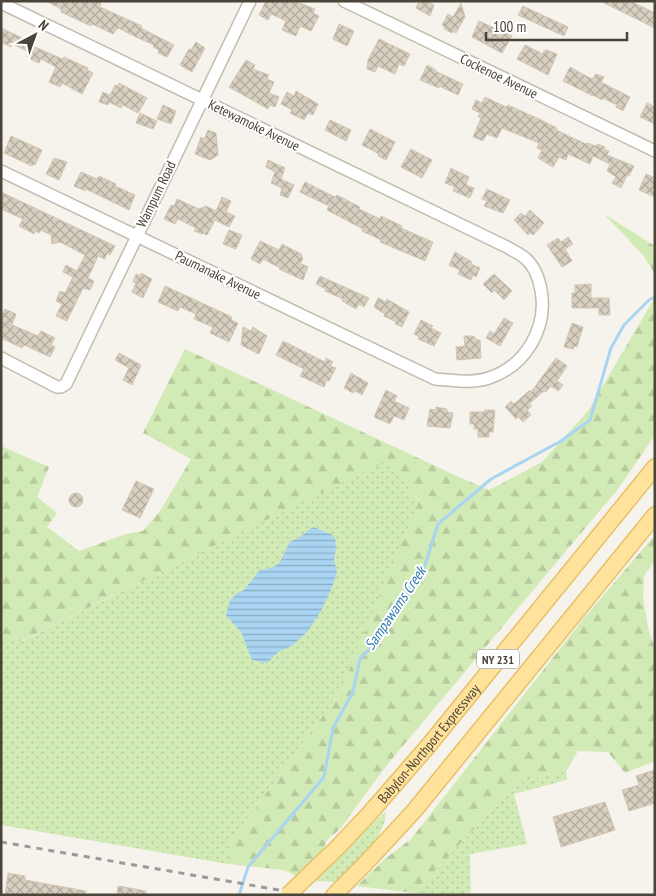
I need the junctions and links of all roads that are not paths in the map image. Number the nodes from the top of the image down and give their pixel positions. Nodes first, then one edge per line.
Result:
1 (250, 1) edge
2 (344, 1) edge
3 (1, 3) edge
4 (202, 99) junction
5 (655, 151) edge
6 (1, 171) edge
7 (136, 235) junction
8 (1, 358) edge
9 (435, 379) joint
10 (655, 466) edge
11 (655, 515) edge
12 (288, 895) edge
13 (334, 895) edge

1 - 4 street, Wampum Road
2 - 5 street, Cockenoe Avenue
3 - 4 street, Ketewamoke Avenue
4 - 7 street, Wampum Road
4 - 9 street, Ketewamoke Avenue
6 - 7 street, Paumanake Avenue
7 - 8 street, Wampum Road
7 - 9 street, Paumanake Avenue
10 - 12 main road, Babylon-Northport Expressway / NY 231, bridge
11 - 13 main road, NY 231

